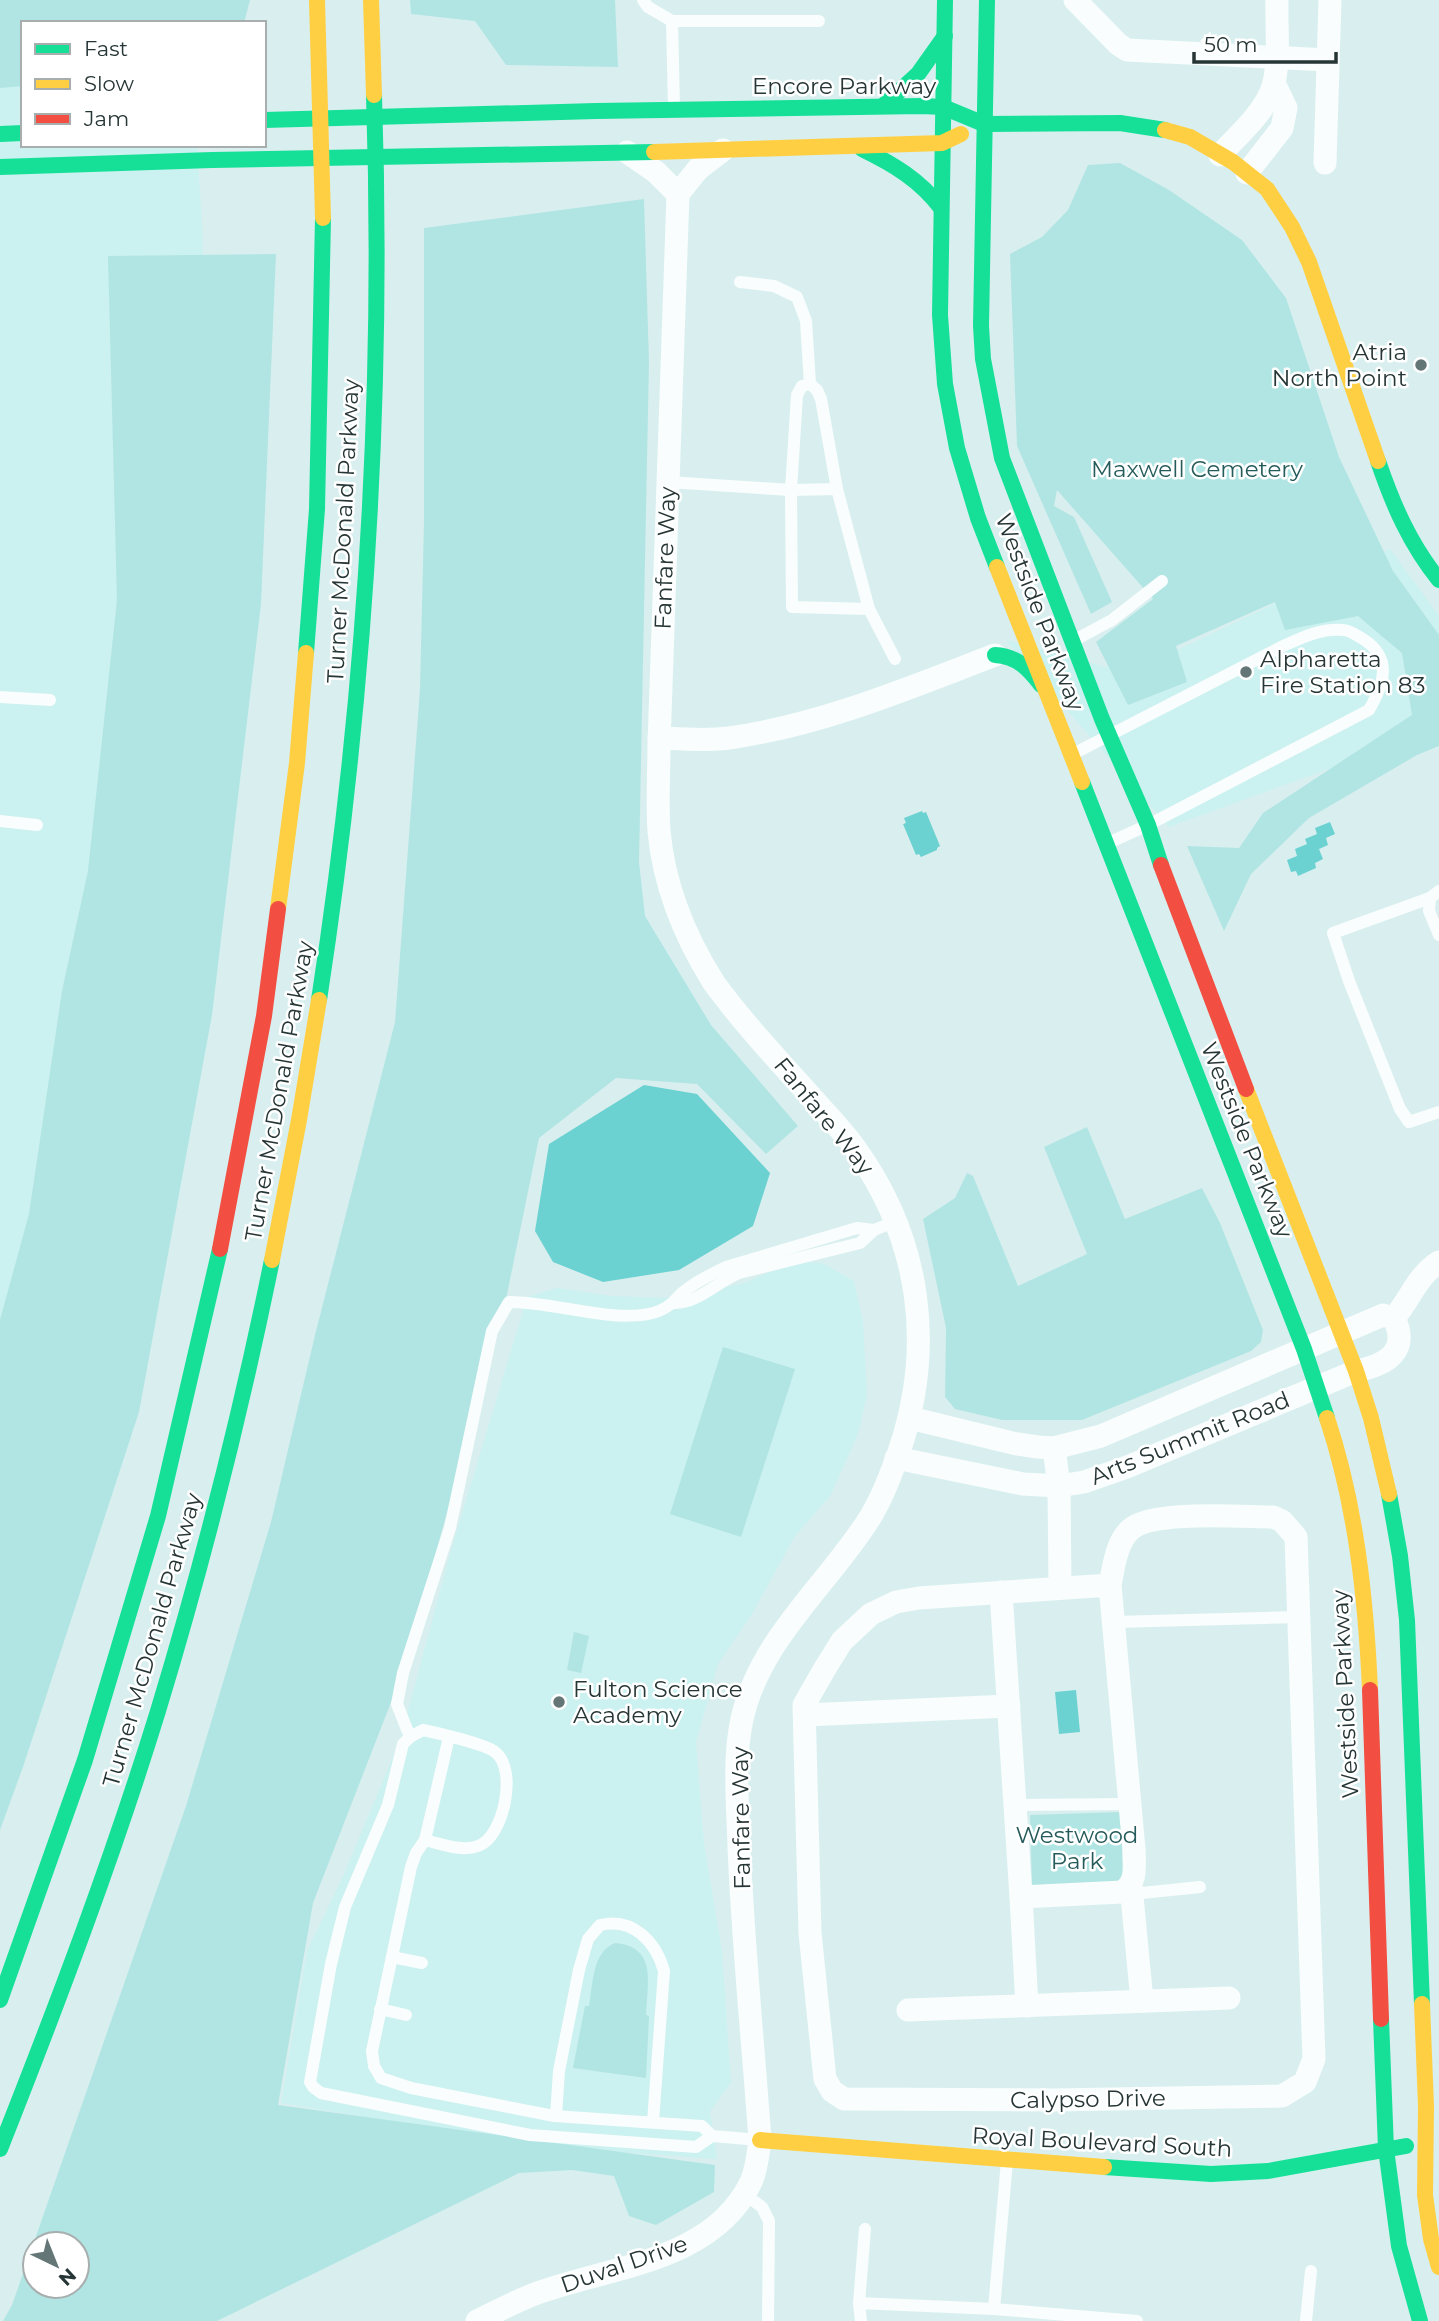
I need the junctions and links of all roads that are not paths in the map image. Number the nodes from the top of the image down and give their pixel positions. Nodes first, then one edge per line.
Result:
1 (317, 0) edge
2 (371, 0) edge
3 (643, 0) edge
4 (945, 0) edge
5 (987, 0) edge
6 (1075, 0) edge
7 (1277, 0) edge
8 (1331, 0) edge
9 (672, 21) junction
10 (819, 21) dead end
11 (945, 36) junction
12 (1276, 58) junction
13 (1328, 60) junction
14 (1274, 83) junction
15 (968, 92) dead end
16 (883, 106) junction
17 (943, 107) junction
18 (674, 110) junction
19 (266, 120) edge
20 (984, 124) junction
21 (21, 133) edge
22 (0, 134) edge
23 (942, 143) junction
24 (858, 147) junction
25 (723, 150) junction
26 (627, 152) junction
27 (1220, 155) junction
28 (1325, 163) dead end
29 (0, 167) edge
30 (1247, 173) junction
31 (678, 194) junction
32 (941, 208) junction
33 (740, 282) dead end
34 (810, 384) junction
35 (668, 482) junction
36 (837, 489) junction
37 (791, 490) junction
38 (1439, 580) edge
39 (1162, 581) dead end
40 (869, 609) junction
41 (1014, 609) junction
42 (1072, 642) junction
43 (995, 655) junction
44 (895, 659) dead end
45 (0, 697) edge
46 (50, 700) dead end
47 (1050, 700) junction
48 (1110, 736) junction
49 (659, 738) junction
50 (1072, 755) junction
51 (0, 821) edge
52 (37, 825) dead end
53 (1148, 825) junction
54 (1106, 844) junction
55 (1434, 894) edge
56 (1439, 935) edge
57 (1439, 1112) edge
58 (897, 1222) junction
59 (1439, 1262) edge
60 (1394, 1318) junction
61 (1342, 1332) junction
62 (1304, 1349) junction
63 (1356, 1371) junction
64 (1317, 1387) junction
65 (910, 1419) junction
66 (1054, 1448) junction
67 (896, 1458) junction
68 (1059, 1486) junction
69 (1110, 1585) junction
70 (1060, 1588) junction
71 (1001, 1592) junction
72 (1298, 1617) junction
73 (1114, 1622) junction
74 (1009, 1706) junction
75 (805, 1715) junction
76 (410, 1737) junction
77 (449, 1737) junction
78 (1130, 1804) junction
79 (1015, 1805) junction
80 (425, 1840) junction
81 (1200, 1887) dead end
82 (1132, 1890) junction
83 (1021, 1897) junction
84 (392, 1957) junction
85 (422, 1963) dead end
86 (1229, 1998) dead end
87 (0, 2000) edge
88 (1142, 2001) junction
89 (1027, 2006) junction
90 (380, 2009) junction
91 (908, 2010) dead end
92 (406, 2015) dead end
93 (1423, 2044) junction
94 (1439, 2077) edge
95 (556, 2116) junction
96 (653, 2122) junction
97 (712, 2136) junction
98 (760, 2140) junction
99 (1433, 2143) edge
100 (1386, 2149) junction
101 (0, 2150) edge
102 (1007, 2160) junction
103 (744, 2194) junction
104 (865, 2228) dead end
105 (1439, 2267) edge
106 (1311, 2271) dead end
107 (859, 2303) junction
108 (993, 2309) junction
109 (477, 2321) edge
110 (768, 2321) edge
111 (861, 2321) edge
112 (1137, 2321) edge
113 (1306, 2321) edge
114 (1420, 2321) edge

1 - 87 main road, Turner McDonald Parkway
2 - 101 main road, Turner McDonald Parkway
3 - 9 lane
4 - 11 main road, Westside Parkway
5 - 20 main road, Westside Parkway
6 - 12 street
7 - 12 street
8 - 13 street
9 - 10 lane
9 - 18 lane
11 - 16 main road
11 - 17 main road, Westside Parkway
12 - 13 street
12 - 14 street
13 - 28 street
14 - 27 street
14 - 30 street
15 - 20 main road
16 - 17 main road, Encore Parkway
16 - 18 main road, Encore Parkway
17 - 20 main road, Encore Parkway
17 - 23 main road, Westside Parkway
18 - 19 main road, Encore Parkway
20 - 23 main road
20 - 27 main road, Encore Parkway
20 - 42 main road, Westside Parkway
21 - 22 main road
23 - 24 main road
23 - 32 main road, Westside Parkway
24 - 25 main road
24 - 32 main road
25 - 26 main road
25 - 31 street
26 - 29 main road
26 - 31 street
27 - 30 main road, Encore Parkway
30 - 38 main road, Encore Parkway
31 - 35 street, Fanfare Way
32 - 41 main road, Westside Parkway
33 - 34 lane
34 - 36 lane
34 - 37 lane
35 - 37 lane
35 - 49 street, Fanfare Way
36 - 37 lane
36 - 40 lane
37 - 40 lane
39 - 42 lane
40 - 44 lane
41 - 43 main road
41 - 47 main road, Westside Parkway
42 - 48 main road, Westside Parkway
43 - 47 main road
43 - 49 street
45 - 46 lane
47 - 50 main road, Westside Parkway
48 - 50 lane
48 - 53 main road, Westside Parkway
48 - 53 lane
49 - 58 street, Fanfare Way
50 - 54 main road, Westside Parkway
51 - 52 lane
53 - 54 lane
53 - 61 main road, Westside Parkway
54 - 62 main road, Westside Parkway
55 - 56 lane
55 - 57 lane
58 - 65 street, Fanfare Way
58 - 76 lane
59 - 60 street
60 - 61 street
60 - 63 street
61 - 62 street, Arts Summit Road
61 - 63 main road, Westside Parkway
62 - 64 main road, Westside Parkway
62 - 66 street, Arts Summit Road
63 - 64 street, Arts Summit Road
63 - 93 main road, Westside Parkway
64 - 68 street, Arts Summit Road
64 - 100 main road, Westside Parkway
65 - 66 street, Arts Summit Road
65 - 67 street, Fanfare Way
66 - 68 street
67 - 68 street, Arts Summit Road
67 - 98 street, Fanfare Way
68 - 70 street
69 - 70 street, Calypso Drive
69 - 72 street, Calypso Drive
69 - 73 street
70 - 71 street, Calypso Drive
71 - 74 street
71 - 75 street, Calypso Drive
72 - 73 lane
72 - 75 street, Calypso Drive
73 - 78 street
74 - 75 street
74 - 79 street
76 - 77 lane
76 - 97 lane
77 - 80 lane
77 - 80 lane
78 - 79 lane
78 - 82 street
79 - 83 street
80 - 84 lane
81 - 82 lane
82 - 83 street
82 - 88 street
83 - 89 street
84 - 85 lane
84 - 90 lane
86 - 88 street
88 - 89 street
89 - 91 street
90 - 92 lane
90 - 95 lane
93 - 94 main road
93 - 99 main road, Westside Parkway
95 - 96 lane
95 - 96 lane
96 - 97 lane
97 - 98 lane
98 - 102 main road, Royal Boulevard South
98 - 103 street, Duval Drive
99 - 100 main road, Royal Boulevard South
99 - 105 main road, Westside Parkway
100 - 102 main road, Royal Boulevard South
100 - 114 main road, Westside Parkway
102 - 108 lane
103 - 109 street, Duval Drive
103 - 110 lane
104 - 107 lane
106 - 113 lane
107 - 108 lane
107 - 111 lane
108 - 112 lane

